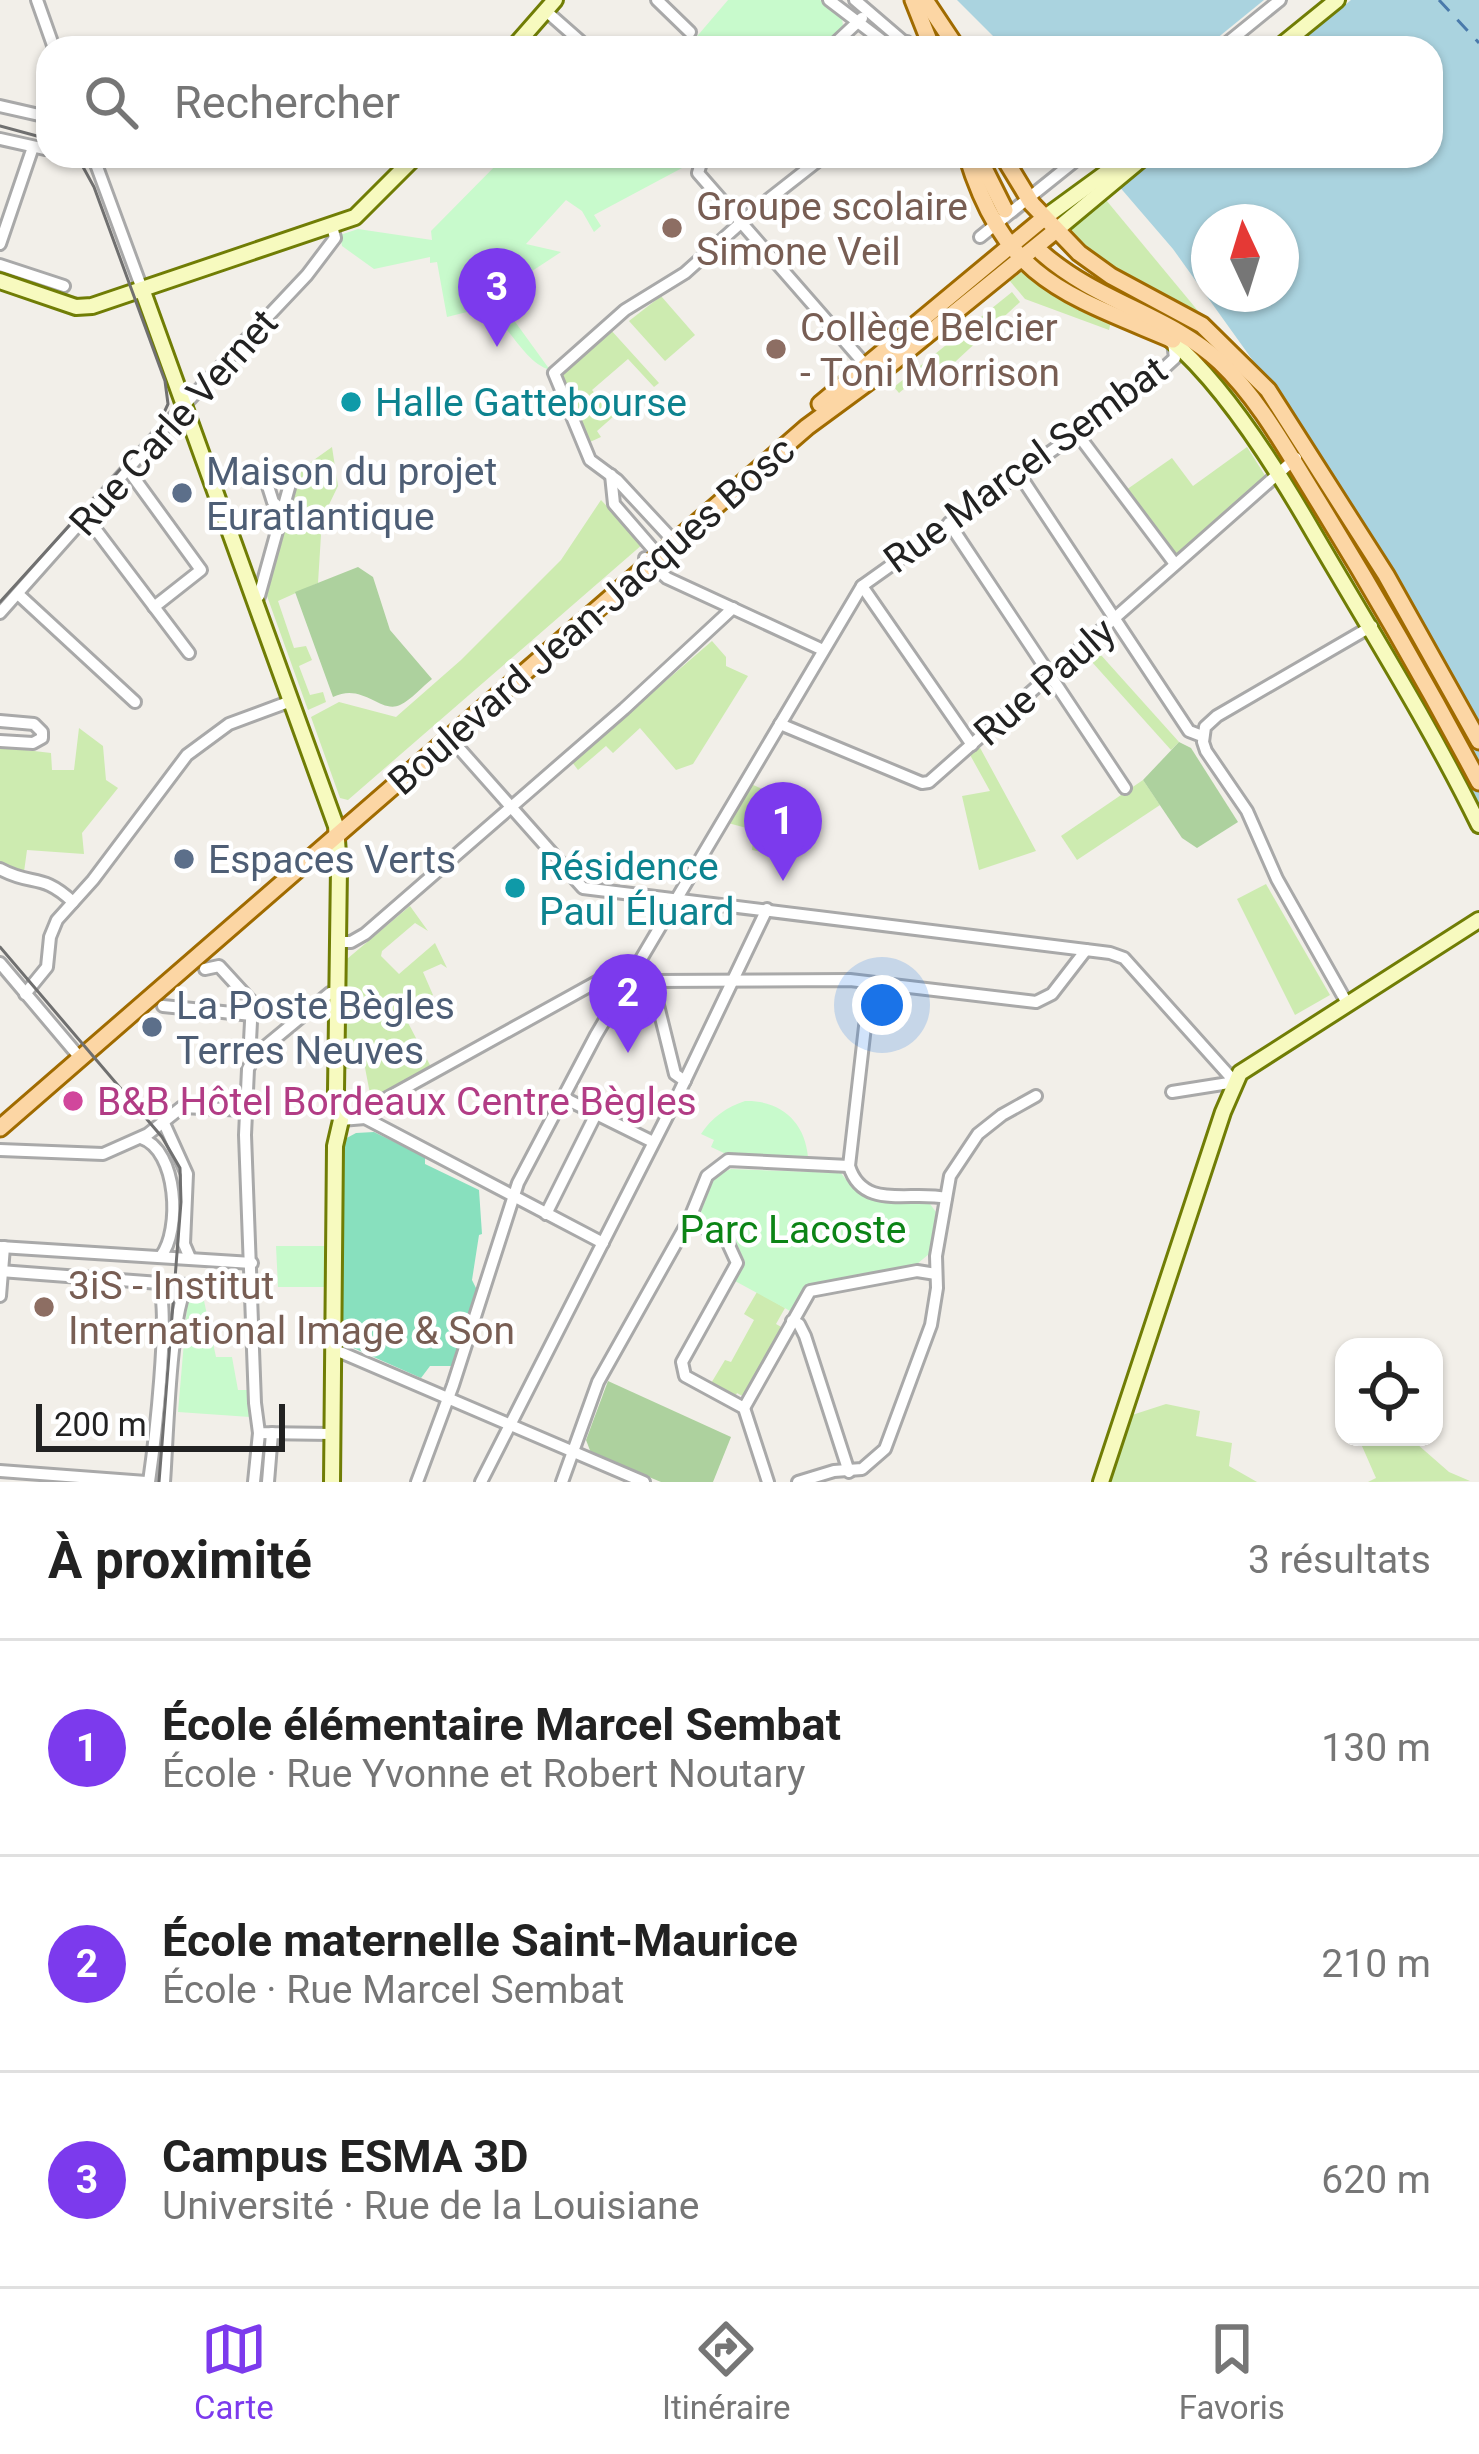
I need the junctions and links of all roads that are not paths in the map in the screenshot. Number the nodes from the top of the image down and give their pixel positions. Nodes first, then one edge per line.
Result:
1 (37, 0) edge
2 (657, 0) edge
3 (829, 0) edge
4 (855, 0) edge
5 (1280, 0) edge
6 (1327, 0) edge
7 (1337, 0) edge
8 (921, 1) edge
9 (551, 5) edge
10 (869, 11) junction
11 (858, 22) junction
12 (690, 32) dead end
13 (50, 36) edge
14 (524, 36) edge
15 (578, 36) edge
16 (843, 36) edge
17 (876, 36) edge
18 (898, 36) edge
19 (929, 36) edge
20 (945, 36) edge
21 (1236, 36) edge
22 (1283, 36) edge
23 (1293, 36) edge
24 (0, 106) edge
25 (36, 114) edge
26 (0, 139) edge
27 (36, 147) edge
28 (36, 155) edge
29 (97, 168) edge
30 (405, 168) edge
31 (698, 168) edge
32 (809, 168) edge
33 (977, 168) edge
34 (985, 168) edge
35 (994, 168) edge
36 (1005, 168) edge
37 (1067, 168) edge
38 (1117, 168) edge
39 (1127, 168) edge
40 (1085, 197) junction
41 (1010, 209) junction
42 (742, 223) junction
43 (332, 226) junction
44 (980, 237) dead end
45 (1048, 237) junction
46 (0, 244) edge
47 (1017, 252) junction
48 (0, 265) edge
49 (0, 281) edge
50 (64, 286) dead end
51 (142, 289) junction
52 (1171, 340) junction
53 (871, 371) junction
54 (1222, 398) junction
55 (1250, 398) junction
56 (185, 406) junction
57 (1076, 431) junction
58 (1301, 438) junction
59 (1294, 462) junction
60 (1316, 464) junction
61 (128, 471) junction
62 (1279, 473) junction
63 (1019, 474) junction
64 (611, 475) junction
65 (282, 510) dead end
66 (87, 518) junction
67 (950, 523) junction
68 (669, 536) junction
69 (652, 557) junction
70 (1175, 564) junction
71 (862, 586) junction
72 (18, 594) junction
73 (254, 598) junction
74 (154, 607) junction
75 (733, 608) junction
76 (0, 613) edge
77 (1114, 619) junction
78 (1372, 626) junction
79 (823, 650) junction
80 (189, 652) dead end
81 (1050, 674) junction
82 (291, 701) junction
83 (135, 702) dead end
84 (0, 721) edge
85 (781, 724) junction
86 (1202, 736) junction
87 (442, 739) junction
88 (0, 741) edge
89 (1479, 741) edge
90 (972, 745) junction
91 (1479, 782) edge
92 (1125, 788) dead end
93 (511, 807) junction
94 (1479, 825) edge
95 (338, 831) junction
96 (0, 869) edge
97 (678, 898) junction
98 (73, 902) junction
99 (767, 909) junction
100 (1479, 920) edge
101 (339, 942) junction
102 (1086, 950) junction
103 (0, 963) edge
104 (205, 969) dead end
105 (630, 978) junction
106 (652, 982) junction
107 (734, 982) junction
108 (870, 982) junction
109 (338, 992) junction
110 (25, 994) junction
111 (1347, 1003) junction
112 (163, 1006) dead end
113 (251, 1015) junction
114 (78, 1055) junction
115 (256, 1055) junction
116 (685, 1081) junction
117 (1234, 1082) junction
118 (1172, 1092) dead end
119 (1036, 1096) dead end
120 (562, 1097) junction
121 (246, 1110) junction
122 (596, 1114) junction
123 (0, 1117) edge
124 (365, 1118) junction
125 (341, 1120) junction
126 (163, 1121) junction
127 (0, 1128) edge
128 (141, 1138) junction
129 (653, 1142) junction
130 (0, 1150) edge
131 (849, 1166) junction
132 (513, 1196) junction
133 (946, 1198) junction
134 (546, 1214) junction
135 (689, 1220) junction
136 (603, 1243) junction
137 (2, 1246) edge
138 (161, 1256) junction
139 (190, 1258) junction
140 (252, 1262) junction
141 (1, 1271) edge
142 (936, 1274) junction
143 (158, 1283) junction
144 (188, 1285) junction
145 (253, 1290) junction
146 (0, 1296) edge
147 (792, 1321) junction
148 (333, 1349) junction
149 (449, 1395) junction
150 (744, 1408) junction
151 (511, 1424) junction
152 (266, 1433) junction
153 (332, 1435) junction
154 (572, 1453) junction
155 (0, 1471) edge
156 (849, 1472) junction
157 (148, 1482) edge
158 (164, 1482) edge
159 (254, 1482) edge
160 (268, 1482) edge
161 (332, 1482) edge
162 (417, 1482) edge
163 (481, 1482) edge
164 (562, 1482) edge
165 (644, 1482) edge
166 (768, 1482) edge
167 (798, 1482) edge
168 (829, 1482) edge
169 (1101, 1482) edge

1 - 13 street
2 - 12 street
3 - 11 street
4 - 10 street
5 - 21 street
6 - 22 street
7 - 23 street
8 - 19 main road
8 - 20 main road
9 - 14 street
9 - 15 street
10 - 11 street
10 - 18 street
11 - 16 street
11 - 17 street
24 - 25 street
26 - 27 street
28 - 46 street
29 - 51 street
30 - 43 street
31 - 42 street
32 - 42 street
33 - 41 main road
34 - 41 main road
35 - 41 main road
36 - 41 main road
37 - 41 street
38 - 40 street
39 - 40 street
40 - 45 street
41 - 44 street
41 - 45 main road
41 - 47 main road
42 - 53 street
42 - 64 street
43 - 51 street
43 - 56 street, Rue Carle Vernet
45 - 47 main road, Boulevard Jean-Jacques Bosc
45 - 55 main road
45 - 58 main road
47 - 52 main road
47 - 53 main road, Boulevard Jean-Jacques Bosc
48 - 50 street
49 - 51 street
51 - 56 street
52 - 54 street
52 - 55 main road
52 - 57 street, Rue Marcel Sembat
53 - 68 main road, Boulevard Jean-Jacques Bosc
53 - 69 main road, Boulevard Jean-Jacques Bosc
54 - 59 street
54 - 62 street
55 - 59 main road
56 - 61 street, Rue Carle Vernet
56 - 73 street
57 - 63 street, Rue Marcel Sembat
57 - 70 street
58 - 59 street
58 - 60 main road
59 - 60 street
59 - 62 street, Rue Pauly
59 - 91 main road
60 - 89 main road
61 - 66 street, Rue Carle Vernet
61 - 74 street
62 - 70 street, Rue Pauly
62 - 78 street
63 - 67 street, Rue Marcel Sembat
63 - 77 street
64 - 68 street
64 - 69 street
65 - 73 street
66 - 72 street, Rue Carle Vernet
66 - 74 street
67 - 71 street, Rue Marcel Sembat
67 - 81 street
68 - 69 main road, Boulevard Jean-Jacques Bosc
69 - 75 street
69 - 87 main road, Boulevard Jean-Jacques Bosc
69 - 87 main road, Boulevard Jean-Jacques Bosc
70 - 77 street, Rue Pauly
71 - 79 street, Rue Marcel Sembat
71 - 90 street
72 - 76 street, Rue Carle Vernet
72 - 83 street
73 - 82 street
74 - 80 street
75 - 79 street
75 - 93 street
77 - 81 street, Rue Pauly
77 - 86 street
78 - 86 street
78 - 94 street
79 - 85 street, Rue Marcel Sembat
81 - 90 street, Rue Pauly
81 - 92 street
82 - 95 street
82 - 98 street
84 - 88 street
85 - 90 street, Rue Pauly
85 - 97 street, Rue Marcel Sembat
86 - 111 street
87 - 93 street
87 - 95 main road, Boulevard Jean-Jacques Bosc
93 - 97 street
93 - 101 street
95 - 101 street
95 - 114 main road, Boulevard Jean-Jacques Bosc
96 - 98 street
97 - 99 street
97 - 105 street, Rue Marcel Sembat
98 - 110 street
99 - 102 street
99 - 107 street
100 - 111 street
101 - 109 street
102 - 108 street
102 - 117 street
103 - 110 street
104 - 113 street
105 - 106 street
105 - 120 street, Rue Marcel Sembat
105 - 124 street
106 - 107 street
106 - 116 street
107 - 108 street
107 - 116 street
108 - 131 street
109 - 115 street
109 - 125 street
110 - 114 street
111 - 117 street
112 - 113 street
113 - 115 street
114 - 123 main road, Boulevard Jean-Jacques Bosc
114 - 127 main road, Boulevard Jean-Jacques Bosc
115 - 121 street
116 - 129 street
117 - 118 street
117 - 169 street
119 - 133 street
120 - 122 street
120 - 132 street, Rue Marcel Sembat
121 - 126 street
121 - 140 street
122 - 129 street
122 - 134 street
124 - 125 street
124 - 132 street
125 - 148 street
126 - 128 street
126 - 139 street
128 - 130 street
128 - 138 street
129 - 136 street
131 - 133 street
131 - 135 street
132 - 134 street
132 - 149 street, Rue Marcel Sembat
133 - 142 street
134 - 136 street
135 - 150 street
135 - 154 street
136 - 151 street
137 - 138 street
137 - 141 street
138 - 139 street
139 - 140 street
140 - 145 street
141 - 143 street
141 - 146 street
142 - 147 street
142 - 156 street
143 - 144 street
143 - 157 street
144 - 145 street
144 - 158 street
145 - 152 street
147 - 150 street
147 - 156 street
148 - 149 street
148 - 153 street
149 - 151 street
149 - 162 street, Rue Marcel Sembat
150 - 166 street
151 - 154 street
151 - 163 street
152 - 153 street
152 - 159 street
152 - 160 street
153 - 161 street
154 - 164 street
154 - 165 street
155 - 157 street
156 - 167 street
156 - 168 street

